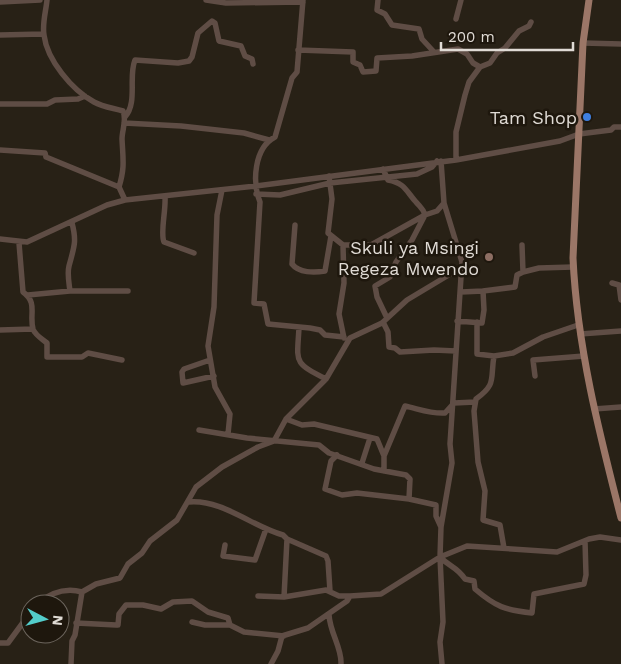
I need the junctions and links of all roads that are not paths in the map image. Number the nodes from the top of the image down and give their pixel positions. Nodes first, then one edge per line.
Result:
1 (40, 0) edge
2 (47, 0) edge
3 (206, 0) edge
4 (378, 0) edge
5 (461, 0) edge
6 (589, 0) edge
7 (303, 1) edge
8 (0, 2) edge
9 (456, 19) dead end
10 (531, 22) dead end
11 (43, 34) junction
12 (0, 35) edge
13 (583, 43) junction
14 (621, 44) edge
15 (298, 50) junction
16 (434, 52) junction
17 (254, 64) dead end
18 (480, 67) junction
19 (85, 96) junction
20 (0, 104) edge
21 (124, 120) junction
22 (621, 128) edge
23 (580, 134) junction
24 (269, 140) junction
25 (0, 150) edge
26 (456, 160) junction
27 (439, 161) junction
28 (383, 168) junction
29 (329, 176) junction
30 (386, 177) junction
31 (330, 183) junction
32 (256, 186) junction
33 (119, 187) junction
34 (222, 190) junction
35 (256, 194) junction
36 (165, 197) junction
37 (125, 200) junction
38 (444, 203) junction
39 (425, 215) junction
40 (72, 222) junction
41 (295, 225) dead end
42 (331, 236) junction
43 (0, 239) edge
44 (19, 242) junction
45 (343, 245) junction
46 (522, 245) dead end
47 (194, 253) dead end
48 (462, 267) junction
49 (574, 267) junction
50 (523, 272) junction
51 (612, 283) dead end
52 (70, 291) junction
53 (128, 291) dead end
54 (483, 291) junction
55 (460, 292) junction
56 (28, 296) junction
57 (621, 300) edge
58 (385, 320) junction
59 (457, 321) junction
60 (477, 322) junction
61 (578, 325) junction
62 (299, 328) junction
63 (33, 329) junction
64 (0, 330) edge
65 (621, 331) edge
66 (580, 334) junction
67 (346, 340) junction
68 (456, 351) junction
69 (494, 356) junction
70 (584, 356) junction
71 (122, 360) dead end
72 (210, 360) junction
73 (214, 376) junction
74 (535, 376) dead end
75 (326, 379) junction
76 (475, 402) junction
77 (454, 403) junction
78 (621, 407) edge
79 (594, 409) junction
80 (286, 419) junction
81 (199, 430) dead end
82 (228, 434) junction
83 (370, 438) junction
84 (377, 439) junction
85 (274, 441) junction
86 (390, 442) junction
87 (337, 455) junction
88 (384, 456) junction
89 (362, 463) junction
90 (384, 470) junction
91 (409, 498) junction
92 (619, 501) edge
93 (189, 502) junction
94 (447, 502) junction
95 (436, 505) junction
96 (621, 518) edge
97 (441, 528) junction
98 (266, 529) junction
99 (287, 539) junction
100 (621, 540) edge
101 (585, 541) junction
102 (225, 545) dead end
103 (504, 548) junction
104 (440, 557) junction
105 (330, 591) junction
106 (82, 592) junction
107 (51, 594) edge
108 (258, 596) dead end
109 (350, 596) junction
110 (284, 597) junction
111 (329, 615) junction
112 (192, 622) dead end
113 (76, 623) junction
114 (230, 626) junction
115 (20, 627) edge
116 (284, 636) junction
117 (0, 643) edge
118 (71, 664) edge
119 (271, 664) edge
120 (341, 664) edge
121 (442, 664) edge

1 - 8 street
2 - 11 street
3 - 7 street
4 - 16 street
5 - 9 street
6 - 13 main road
7 - 15 street
10 - 18 street
11 - 12 street
11 - 19 street
13 - 14 street
13 - 23 main road
15 - 16 street
15 - 24 street
16 - 18 street
17 - 21 street
18 - 26 street
19 - 20 street
19 - 21 street
21 - 24 street
21 - 33 street
22 - 23 street
23 - 26 street
23 - 49 main road
24 - 32 street
25 - 33 street
26 - 27 street
27 - 28 street
27 - 30 street
27 - 38 street
28 - 29 street
28 - 30 street
29 - 31 street
29 - 32 street
30 - 31 street
30 - 39 street
31 - 35 street
31 - 42 street
32 - 34 street
32 - 35 street
33 - 37 street
34 - 36 street
34 - 72 street
35 - 62 street
36 - 37 street
36 - 47 street
37 - 40 street
38 - 39 street
38 - 48 street
39 - 45 street
39 - 58 street
40 - 44 street
40 - 52 street
41 - 42 street
42 - 45 street
43 - 44 street
44 - 56 street
45 - 67 street
46 - 50 street
48 - 55 street
48 - 58 street
49 - 50 street
49 - 61 main road
50 - 54 street
51 - 57 street
52 - 53 street
52 - 56 street
54 - 55 street
54 - 60 street
55 - 59 street
56 - 63 street
58 - 67 street
58 - 68 street
59 - 60 street
59 - 68 street
60 - 69 street
61 - 66 main road
61 - 69 street
62 - 67 street
62 - 75 street
63 - 64 street
63 - 71 street
65 - 66 street
66 - 70 main road
67 - 75 street
68 - 77 street
69 - 76 street
70 - 74 street
70 - 79 main road
72 - 73 street
72 - 73 street
73 - 82 street
75 - 80 street
76 - 77 street
76 - 103 street
77 - 86 street
77 - 94 street
78 - 79 street
79 - 92 main road
80 - 83 street
80 - 85 street
81 - 82 street
82 - 85 street
83 - 84 street
83 - 89 street
84 - 86 street
84 - 88 street
85 - 87 street
85 - 93 street
86 - 88 street
87 - 89 street
87 - 91 street
88 - 90 street
89 - 90 street
90 - 91 street
91 - 95 street
92 - 96 main road
93 - 98 street
93 - 106 street
94 - 95 street
94 - 97 street
95 - 97 street
97 - 104 street
98 - 99 street
98 - 102 street
99 - 105 street
99 - 110 street
100 - 101 street
101 - 103 street
101 - 104 street
103 - 104 street
104 - 109 street
104 - 121 street
105 - 109 street
105 - 110 street
106 - 107 street
106 - 113 street
108 - 110 street
109 - 111 street
111 - 116 street
111 - 120 street
112 - 114 street
113 - 114 street
113 - 118 street
114 - 116 street
115 - 117 street
116 - 119 street

